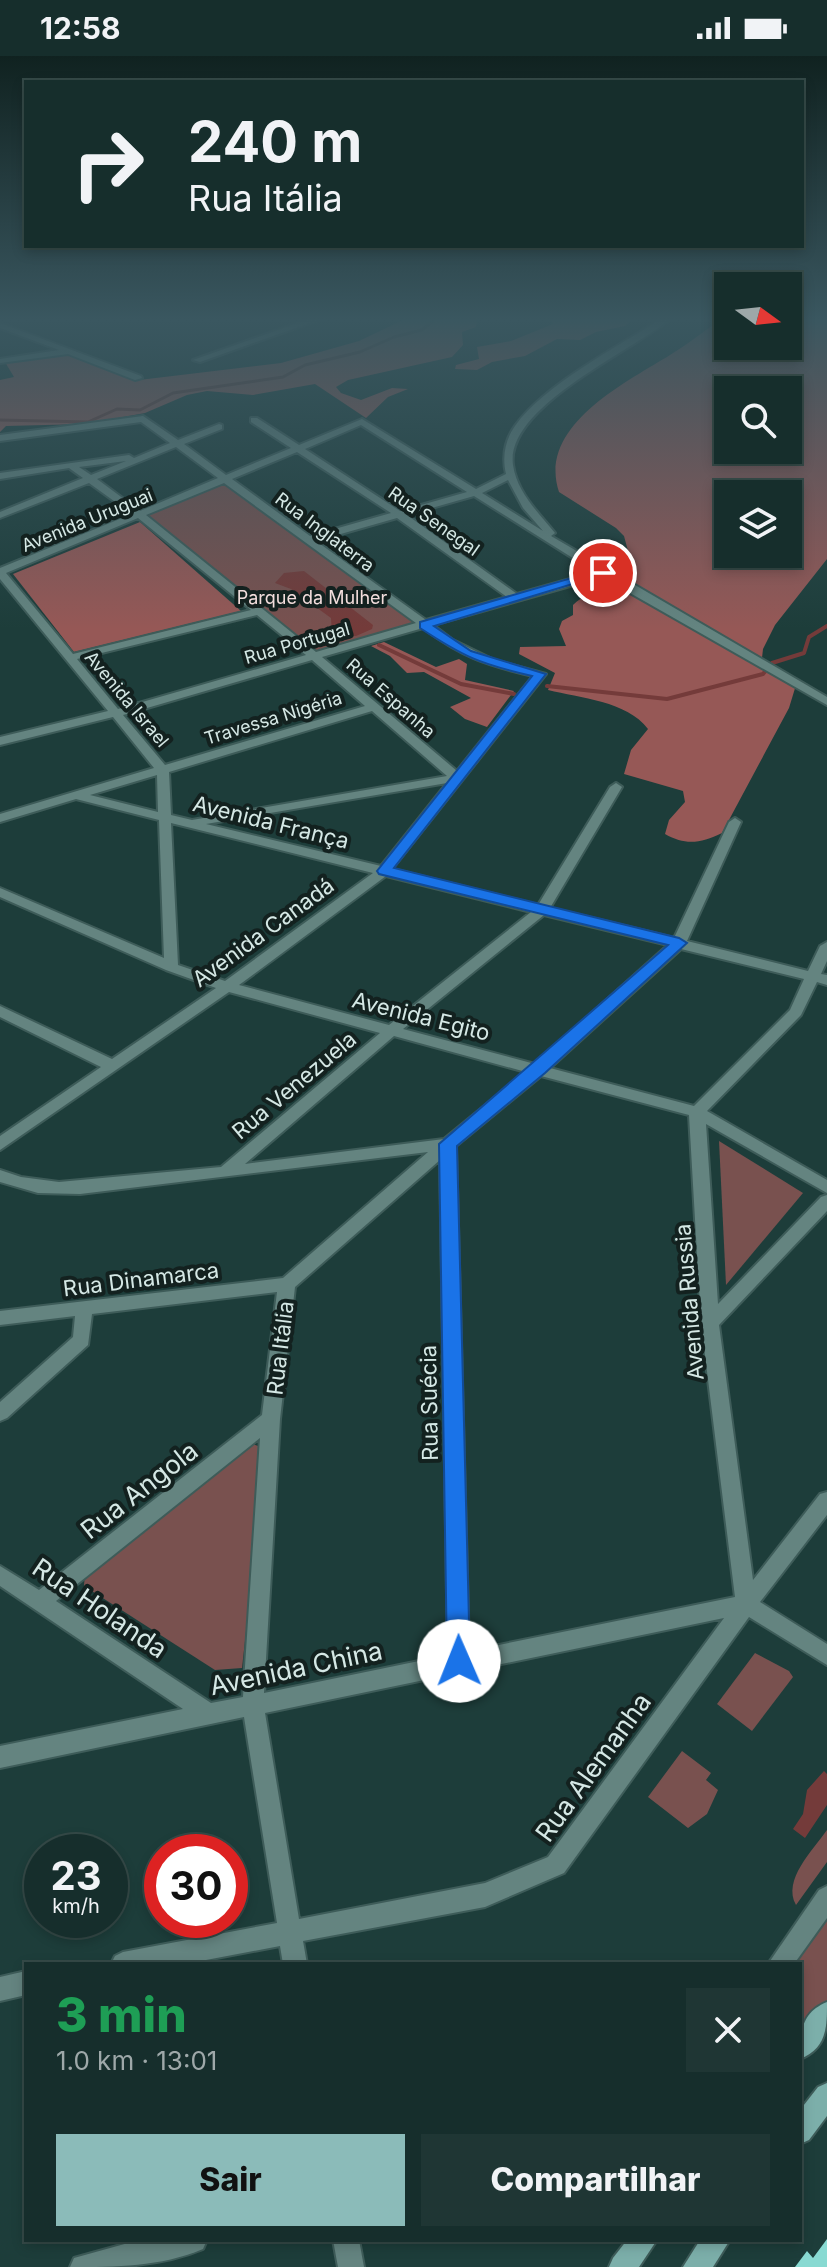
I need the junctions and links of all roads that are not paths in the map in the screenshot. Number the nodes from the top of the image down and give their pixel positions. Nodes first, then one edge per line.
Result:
1 (119, 422) edge
2 (147, 422) edge
3 (257, 422) edge
4 (362, 422) edge
5 (362, 422) edge
6 (522, 422) edge
7 (219, 427) dead end
8 (0, 438) edge
9 (178, 445) junction
10 (298, 449) junction
11 (150, 455) junction
12 (71, 465) junction
13 (511, 475) junction
14 (0, 476) edge
15 (227, 478) junction
16 (90, 480) junction
17 (475, 493) junction
18 (0, 515) edge
19 (400, 515) junction
20 (141, 516) junction
21 (307, 540) junction
22 (568, 551) junction
23 (0, 572) edge
24 (603, 573) junction
25 (514, 597) junction
26 (256, 612) junction
27 (425, 625) junction
28 (315, 657) junction
29 (69, 658) junction
30 (540, 674) joint
31 (827, 702) edge
32 (373, 707) junction
33 (116, 713) junction
34 (0, 741) edge
35 (163, 771) junction
36 (457, 778) junction
37 (616, 787) dead end
38 (78, 796) junction
39 (0, 818) edge
40 (167, 819) junction
41 (192, 822) junction
42 (735, 822) dead end
43 (384, 871) junction
44 (0, 892) edge
45 (542, 910) junction
46 (679, 943) junction
47 (827, 946) edge
48 (171, 967) junction
49 (821, 978) edge
50 (227, 987) junction
51 (0, 1011) edge
52 (390, 1032) junction
53 (113, 1066) junction
54 (539, 1069) junction
55 (697, 1112) junction
56 (0, 1144) edge
57 (448, 1144) junction
58 (224, 1173) junction
59 (0, 1176) edge
60 (827, 1187) edge
61 (827, 1201) edge
62 (287, 1284) junction
63 (84, 1308) junction
64 (0, 1318) edge
65 (710, 1323) junction
66 (0, 1413) edge
67 (271, 1419) junction
68 (827, 1500) edge
69 (0, 1575) edge
70 (40, 1601) junction
71 (746, 1604) junction
72 (827, 1655) edge
73 (459, 1661) junction
74 (253, 1706) junction
75 (210, 1715) junction
76 (0, 1757) edge
77 (827, 1898) edge
78 (289, 1931) junction
79 (133, 1962) edge
80 (295, 1962) edge
81 (781, 1962) edge
82 (24, 1983) edge
83 (0, 1989) edge
84 (827, 2014) edge
85 (802, 2045) edge
86 (827, 2096) edge
87 (802, 2128) edge
88 (186, 2242) edge
89 (346, 2242) edge
90 (642, 2242) edge
91 (715, 2242) edge
92 (83, 2267) edge
93 (351, 2267) edge
94 (622, 2267) edge
95 (696, 2267) edge

1 - 8 street, Rua Inglaterra
2 - 9 street, Rua Inglaterra
3 - 10 street, Rua Senegal
4 - 10 street, Avenida Uruguai
5 - 17 street, Avenida Uruguai
6 - 13 street
7 - 9 street
9 - 11 street
9 - 15 street, Rua Inglaterra
10 - 15 street, Avenida Uruguai
10 - 19 street, Rua Senegal
11 - 12 street
11 - 16 street
12 - 14 street
12 - 16 street, Rua Espanha
13 - 17 street
13 - 22 street
15 - 20 street, Avenida Uruguai
15 - 21 street, Rua Inglaterra
16 - 18 street
16 - 20 street, Rua Espanha
17 - 19 street
17 - 22 street
19 - 21 street
19 - 25 street, Rua Senegal
20 - 23 street, Avenida Uruguai
20 - 26 street, Rua Espanha
21 - 27 street, Rua Inglaterra
22 - 24 street
23 - 29 street, Avenida Israel
24 - 25 street, Rua Portugal
24 - 31 street
25 - 27 street, Rua Portugal
26 - 28 street, Rua Espanha
26 - 29 street
27 - 28 street, Rua Portugal
27 - 30 street, Rua Inglaterra
28 - 32 street, Rua Espanha
28 - 33 street, Rua Portugal
29 - 33 street, Avenida Israel
30 - 36 street, Avenida Canadá
32 - 35 street, Travessa Nigéria
32 - 36 street, Rua Espanha
33 - 34 street, Rua Portugal
33 - 35 street, Avenida Israel
35 - 38 street, Travessa Nigéria
35 - 40 street, Avenida Israel
36 - 41 street
36 - 43 street, Avenida Canadá
37 - 45 street, Rua Venezuela
38 - 39 street, Travessa Nigéria
38 - 40 street, Avenida França
40 - 41 street, Avenida França
40 - 48 street, Avenida Israel
41 - 43 street, Avenida França
42 - 46 street, Rua Itália
43 - 45 street, Avenida França
43 - 50 street, Avenida Canadá
44 - 48 street, Avenida Egito
45 - 46 street, Avenida França
45 - 52 street, Rua Venezuela
46 - 49 street, Avenida França
46 - 54 street, Rua Itália
47 - 49 street
48 - 50 street, Avenida Egito
49 - 55 street
50 - 52 street, Avenida Egito
50 - 53 street, Avenida Canadá
51 - 53 street
52 - 54 street, Avenida Egito
52 - 58 street, Rua Venezuela
53 - 56 street, Avenida Canadá
54 - 55 street, Avenida Egito
54 - 57 street, Rua Itália
55 - 60 street, Avenida Egito
55 - 65 street, Avenida Russia
57 - 58 street
57 - 62 street, Rua Itália
57 - 73 street, Rua Suécia
58 - 59 street
61 - 65 street
62 - 63 street, Rua Dinamarca
62 - 67 street, Rua Itália
63 - 64 street, Rua Dinamarca
63 - 66 street
65 - 71 street, Avenida Russia
67 - 70 street, Rua Angola
67 - 74 street, Rua Itália
68 - 71 street, Rua Alemanha
69 - 70 street, Rua Holanda
70 - 75 street, Rua Holanda
71 - 72 street
71 - 73 street, Avenida China
71 - 78 street, Rua Alemanha
73 - 74 street, Avenida China
74 - 75 street, Avenida China
74 - 78 street, Rua Itália
75 - 76 street, Avenida China
77 - 81 street
78 - 79 street, Rua Alemanha
78 - 80 street, Rua Itália
82 - 83 street
84 - 85 main road
86 - 87 main road
88 - 92 street
89 - 93 street
90 - 94 main road
91 - 95 main road

